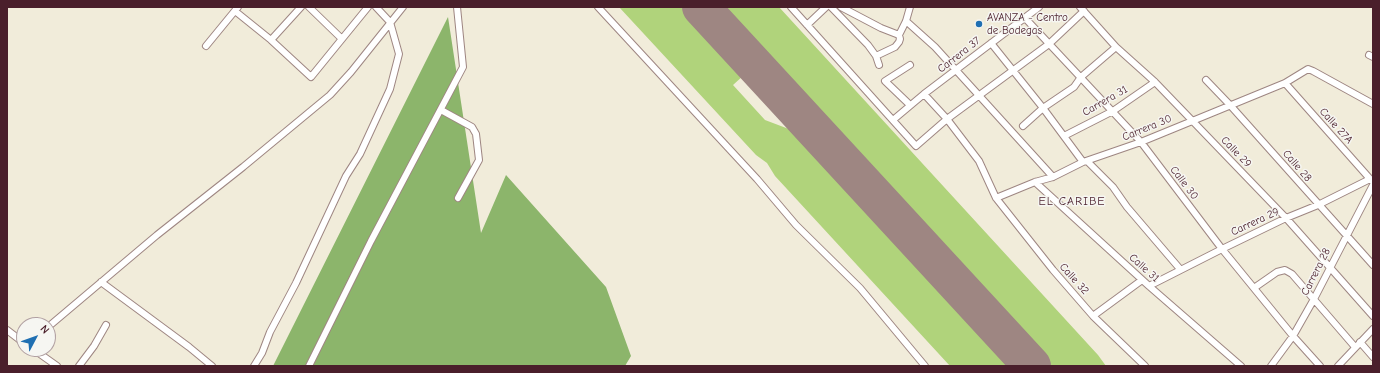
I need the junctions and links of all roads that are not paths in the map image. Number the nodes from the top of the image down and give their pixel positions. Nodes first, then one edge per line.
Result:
1 (301, 7) edge
2 (308, 7) edge
3 (368, 7) edge
4 (376, 7) edge
5 (403, 7) edge
6 (457, 7) edge
7 (598, 7) edge
8 (791, 7) edge
9 (826, 7) edge
10 (831, 7) edge
11 (841, 7) edge
12 (910, 7) edge
13 (1039, 7) edge
14 (237, 9) edge
15 (1082, 9) edge
16 (1025, 18) junction
17 (906, 21) junction
18 (390, 22) junction
19 (807, 25) junction
20 (899, 34) junction
21 (342, 39) junction
22 (271, 40) junction
23 (991, 43) junction
24 (1049, 44) junction
25 (206, 46) dead end
26 (1116, 47) junction
27 (876, 56) junction
28 (879, 65) dead end
29 (910, 65) dead end
30 (956, 70) junction
31 (1013, 70) junction
32 (1081, 77) junction
33 (1206, 80) dead end
34 (1155, 82) junction
35 (1285, 83) junction
36 (924, 94) junction
37 (979, 95) junction
38 (1373, 104) edge
39 (910, 105) junction
40 (1230, 105) junction
41 (1043, 108) junction
42 (441, 110) junction
43 (1113, 111) junction
44 (947, 119) junction
45 (893, 120) junction
46 (1191, 121) junction
47 (1023, 126) dead end
48 (1064, 136) junction
49 (1141, 142) junction
50 (1085, 161) junction
51 (1054, 177) junction
52 (1035, 182) junction
53 (1372, 182) edge
54 (458, 198) dead end
55 (996, 198) junction
56 (1318, 205) junction
57 (1286, 218) junction
58 (1346, 236) junction
59 (1222, 249) junction
60 (1373, 265) edge
61 (1330, 267) junction
62 (1180, 270) junction
63 (1142, 280) junction
64 (101, 282) junction
65 (1149, 286) junction
66 (1254, 288) junction
67 (1314, 299) junction
68 (1093, 316) junction
69 (1373, 316) edge
70 (56, 320) edge
71 (106, 325) dead end
72 (1373, 329) edge
73 (7, 330) edge
74 (1293, 336) junction
75 (16, 337) edge
76 (1357, 345) junction
77 (44, 357) edge
78 (1373, 357) edge
79 (56, 366) edge
80 (79, 366) edge
81 (212, 366) edge
82 (254, 366) edge
83 (308, 366) edge
84 (925, 366) edge
85 (1145, 366) edge
86 (1241, 366) edge
87 (1271, 366) edge
88 (1320, 366) edge
89 (1338, 366) edge

1 - 22 street
2 - 21 street
3 - 21 street
4 - 18 street
5 - 18 street
6 - 42 street
7 - 84 street
8 - 19 street
9 - 19 street
10 - 27 street
11 - 20 street
12 - 17 street
13 - 16 street, Carrera 37
14 - 22 street
14 - 25 street
15 - 24 street
15 - 26 street, Calle 29
16 - 23 street, Carrera 37
16 - 24 street, Calle 30
17 - 20 street
17 - 30 street
18 - 64 street
18 - 82 street
19 - 45 street
20 - 27 street
21 - 22 street
23 - 30 street, Carrera 37
23 - 31 street
24 - 31 street
24 - 32 street, Calle 30
26 - 32 street
26 - 34 street, Calle 29
27 - 28 street
29 - 39 street
30 - 36 street, Carrera 37
30 - 37 street
31 - 37 street
31 - 41 street
32 - 41 street
32 - 43 street, Calle 30
33 - 40 street, Calle 28
34 - 43 street, Carrera 31
34 - 46 street, Calle 29
35 - 38 street, Carrera 30
35 - 40 street, Carrera 30
35 - 53 street, Calle 27A
36 - 39 street, Carrera 37
36 - 44 street, Calle 32
37 - 44 street
37 - 51 street
39 - 45 street, Carrera 37
40 - 46 street, Carrera 30
40 - 56 street, Calle 28
41 - 47 street
41 - 48 street
42 - 54 street
42 - 83 street
43 - 48 street, Carrera 31
43 - 49 street, Calle 30
44 - 45 street
44 - 55 street, Calle 32
46 - 49 street, Carrera 30
46 - 57 street, Calle 29
48 - 50 street
49 - 50 street, Carrera 30
49 - 59 street, Calle 30
50 - 51 street, Carrera 30
50 - 62 street
51 - 52 street, Carrera 30
52 - 55 street, Carrera 30
52 - 63 street, Calle 31
53 - 56 street, Carrera 29
53 - 58 street, Carrera 28
55 - 68 street, Calle 32
56 - 57 street, Carrera 29
56 - 58 street, Calle 28
57 - 59 street, Carrera 29
57 - 61 street, Calle 29
58 - 60 street, Calle 28
58 - 61 street, Carrera 28
59 - 62 street, Carrera 29
59 - 66 street, Calle 30
61 - 67 street, Carrera 28
61 - 69 street, Calle 29
62 - 65 street, Carrera 29
63 - 65 street, Calle 31
63 - 68 street
64 - 70 street
64 - 81 street
65 - 86 street, Calle 31
66 - 67 street
66 - 74 street, Calle 30
67 - 74 street, Carrera 28
67 - 76 street
68 - 85 street, Calle 32
71 - 80 street
72 - 76 street
73 - 75 street
74 - 87 street, Carrera 28
74 - 88 street, Calle 30
76 - 78 street
76 - 89 street
77 - 79 street

